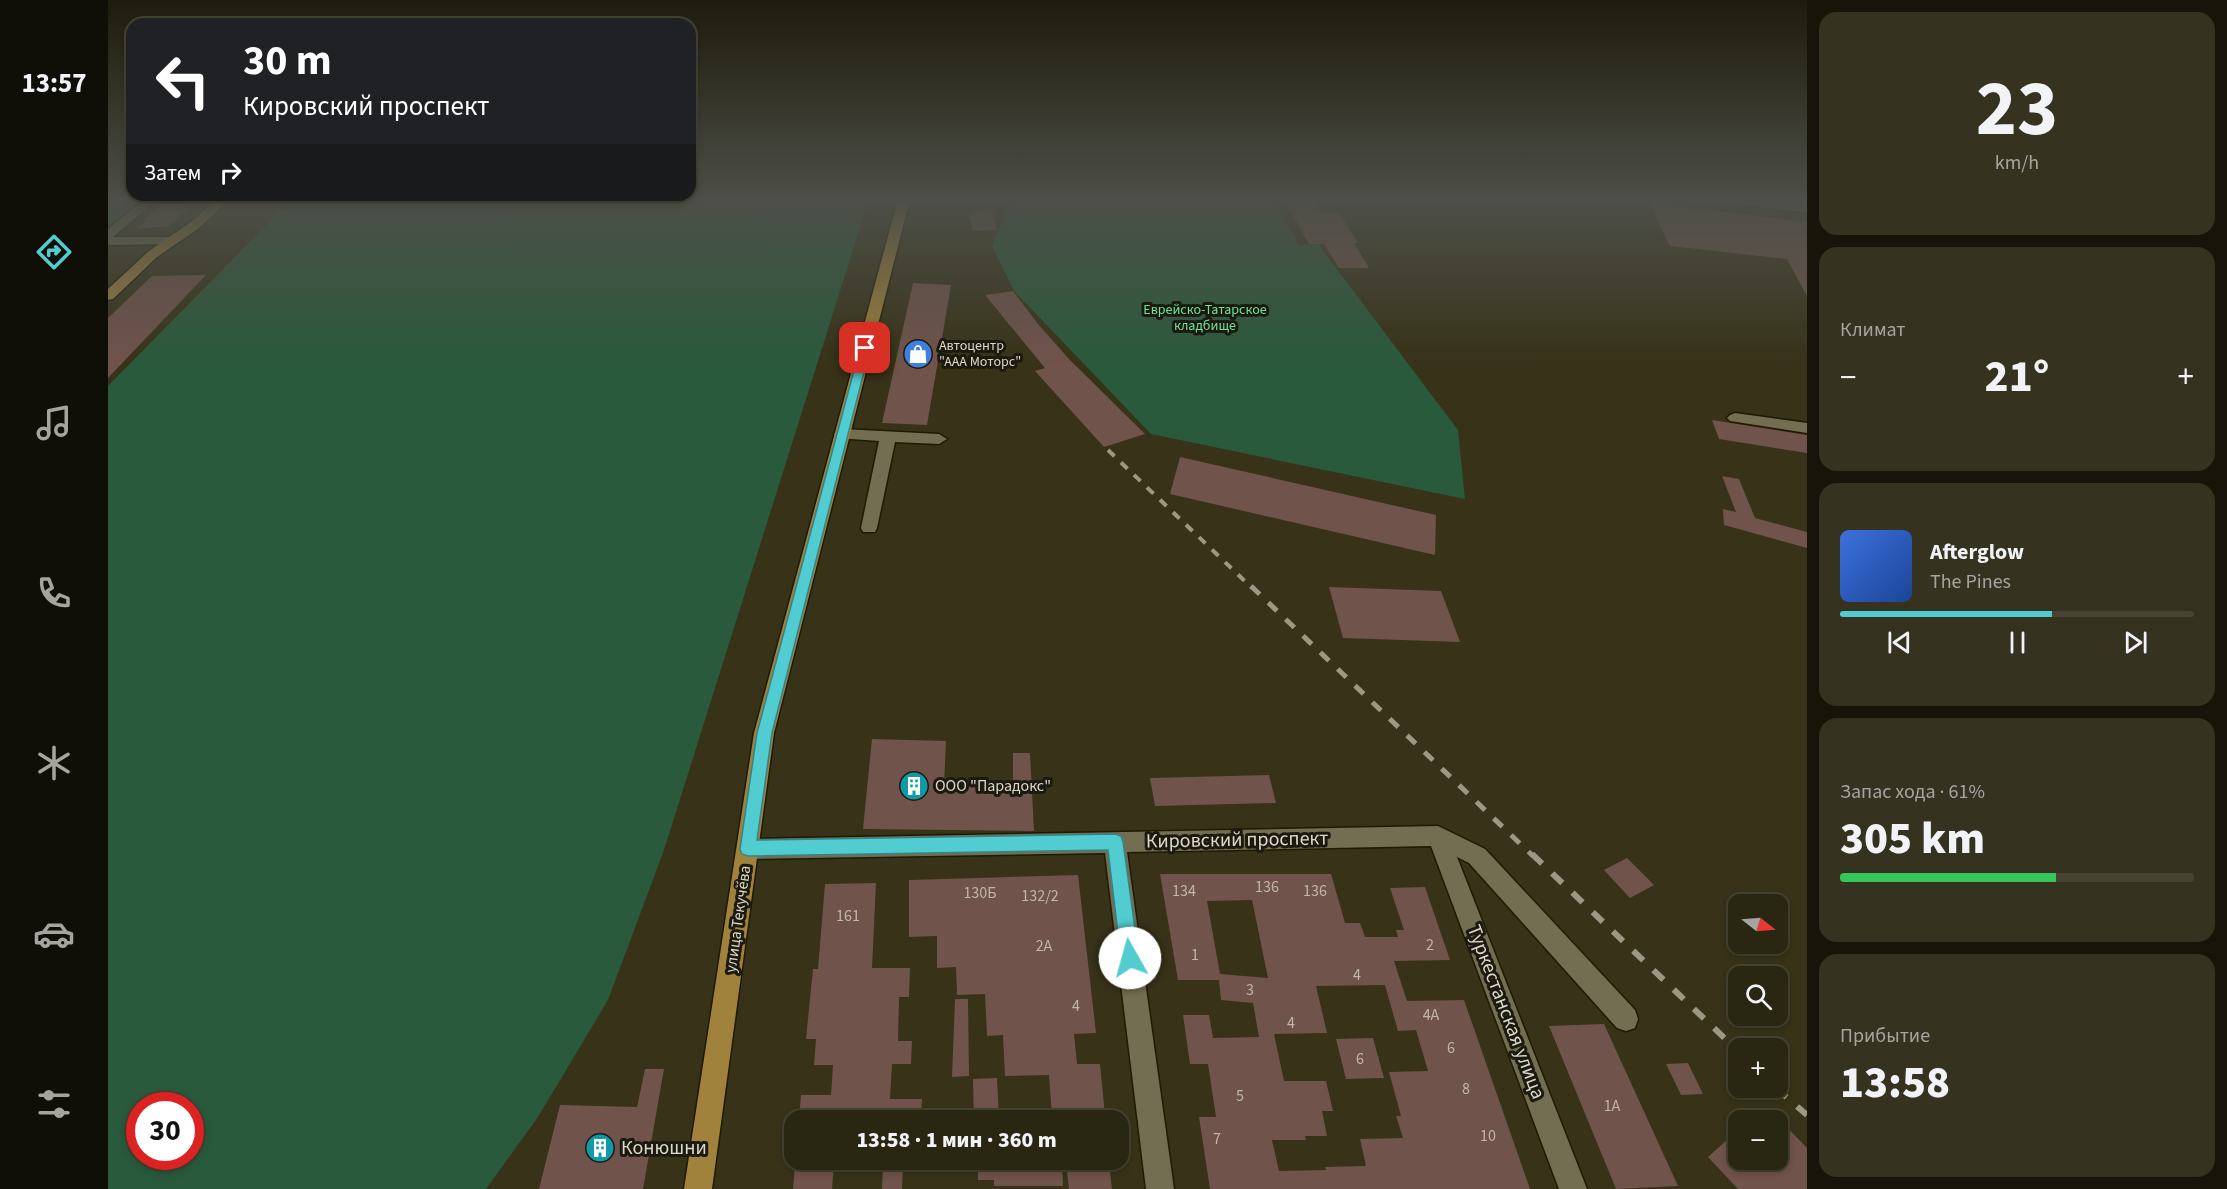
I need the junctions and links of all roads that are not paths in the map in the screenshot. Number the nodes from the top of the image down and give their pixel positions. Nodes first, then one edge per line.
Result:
1 (152, 254) edge
2 (889, 254) edge
3 (108, 296) edge
4 (1735, 418) dead end
5 (1807, 428) edge
6 (842, 434) junction
7 (888, 436) junction
8 (939, 439) dead end
9 (869, 528) dead end
10 (1438, 836) junction
11 (1115, 842) junction
12 (748, 849) junction
13 (1626, 1019) dead end
14 (698, 1189) edge
15 (1160, 1189) edge
16 (1573, 1189) edge

1 - 3 main road
2 - 6 main road, улица Текучёва
4 - 5 street
6 - 7 street
6 - 12 main road, улица Текучёва
7 - 8 street
7 - 9 street
10 - 11 street, Кировский проспект
10 - 13 street
10 - 16 street, Туркестанская улица
11 - 12 street, Кировский проспект
11 - 15 street
12 - 14 main road, улица Текучёва

